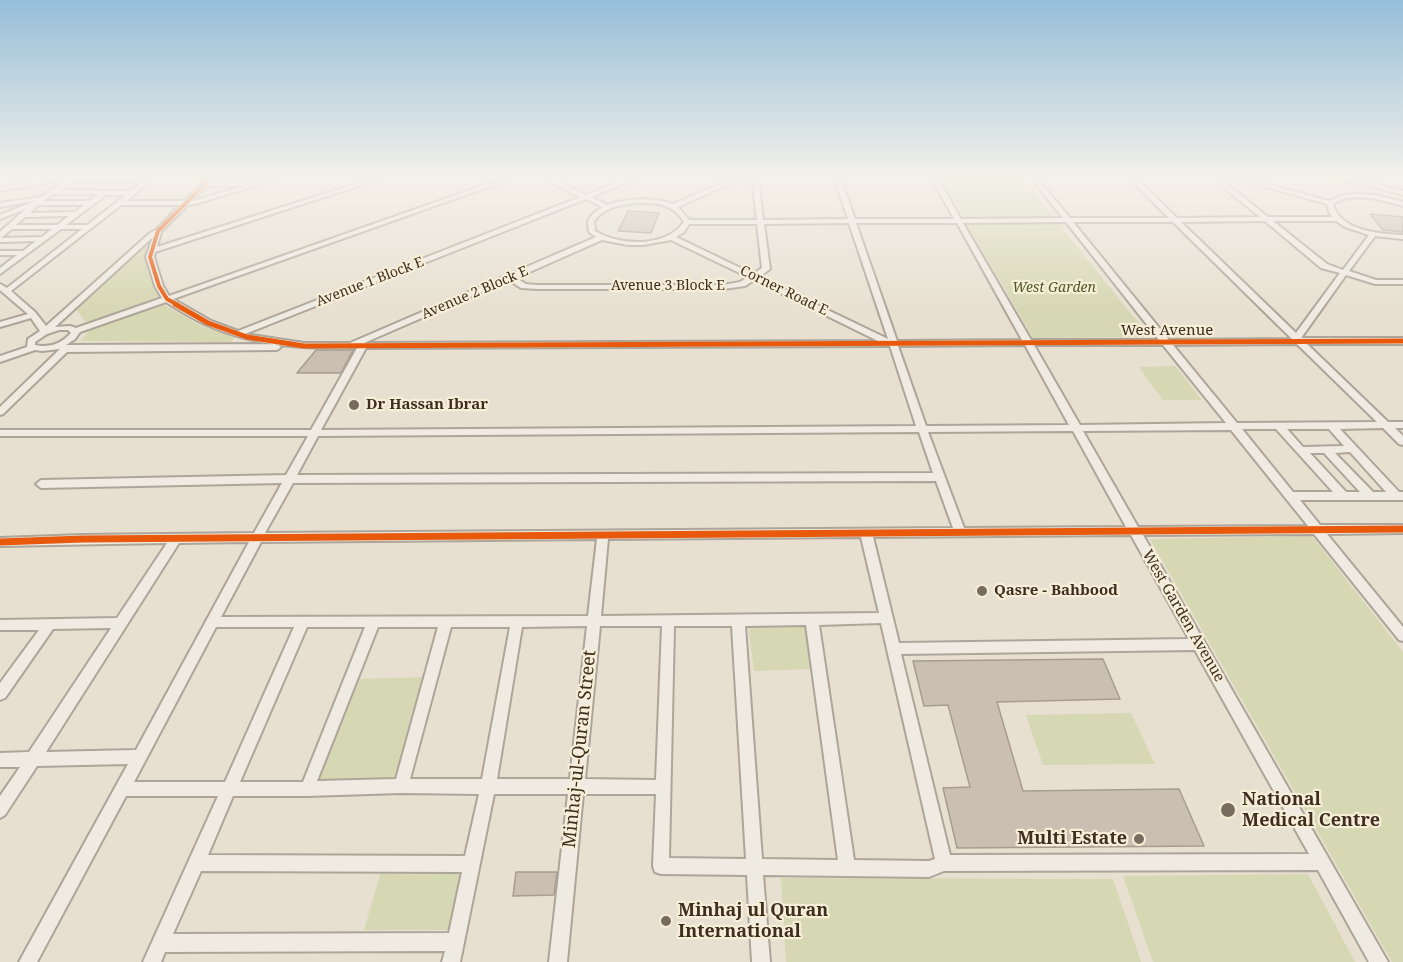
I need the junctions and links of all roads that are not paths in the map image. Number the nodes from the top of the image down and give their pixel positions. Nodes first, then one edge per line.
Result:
1 (761, 221) edge
2 (853, 221) edge
3 (15, 222) edge
4 (65, 222) edge
5 (97, 222) edge
6 (166, 222) edge
7 (243, 222) edge
8 (386, 222) edge
9 (523, 222) edge
10 (591, 222) edge
11 (687, 222) joint
12 (695, 222) edge
13 (959, 222) edge
14 (1069, 222) edge
15 (1177, 222) edge
16 (1269, 222) edge
17 (1344, 222) edge
18 (9, 227) junction
19 (58, 227) junction
20 (90, 227) junction
21 (158, 231) junction
22 (1374, 234) junction
23 (1403, 237) edge
24 (0, 238) edge
25 (601, 238) junction
26 (673, 238) junction
27 (43, 239) junction
28 (152, 251) junction
29 (0, 253) edge
30 (25, 253) junction
31 (0, 272) edge
32 (1345, 273) junction
33 (754, 277) junction
34 (511, 278) junction
35 (1403, 282) edge
36 (4, 289) edge
37 (167, 299) junction
38 (32, 315) junction
39 (61, 315) junction
40 (1, 323) edge
41 (65, 327) junction
42 (76, 331) junction
43 (44, 332) junction
44 (236, 334) junction
45 (1300, 340) junction
46 (1403, 341) edge
47 (1028, 344) junction
48 (1166, 344) junction
49 (894, 345) junction
50 (31, 346) junction
51 (304, 346) junction
52 (62, 347) junction
53 (362, 347) junction
54 (348, 348) junction
55 (0, 354) edge
56 (0, 359) edge
57 (14, 397) junction
58 (0, 398) edge
59 (0, 412) edge
60 (1278, 425) junction
61 (1331, 425) junction
62 (1386, 425) junction
63 (1403, 425) edge
64 (1233, 426) junction
65 (922, 428) junction
66 (1076, 428) junction
67 (315, 431) junction
68 (0, 433) edge
69 (1403, 442) edge
70 (1353, 449) junction
71 (1301, 450) junction
72 (1327, 450) junction
73 (941, 477) junction
74 (287, 480) junction
75 (41, 484) dead end
76 (1290, 496) junction
77 (1343, 496) junction
78 (1370, 496) junction
79 (1399, 496) edge
80 (1403, 529) edge
81 (1319, 530) junction
82 (1135, 531) junction
83 (960, 532) junction
84 (866, 533) junction
85 (603, 536) junction
86 (176, 538) junction
87 (259, 538) junction
88 (0, 542) edge
89 (885, 618) junction
90 (812, 620) junction
91 (374, 621) junction
92 (517, 621) junction
93 (592, 621) junction
94 (668, 621) junction
95 (738, 621) junction
96 (213, 622) junction
97 (303, 622) junction
98 (446, 622) junction
99 (121, 623) junction
100 (50, 624) junction
101 (0, 625) edge
102 (1403, 636) edge
103 (1199, 644) junction
104 (892, 649) junction
105 (0, 694) edge
106 (141, 757) junction
107 (33, 759) junction
108 (0, 760) edge
109 (401, 786) junction
110 (576, 786) junction
111 (488, 787) junction
112 (664, 787) junction
113 (230, 788) junction
114 (124, 789) junction
115 (307, 789) junction
116 (0, 810) edge
117 (1323, 862) junction
118 (196, 863) junction
119 (944, 863) junction
120 (471, 864) junction
121 (847, 867) junction
122 (756, 868) junction
123 (455, 942) junction
124 (161, 943) junction
125 (28, 962) edge
126 (152, 962) edge
127 (451, 962) edge
128 (558, 962) edge
129 (761, 962) edge
130 (1379, 962) edge

1 - 33 street
2 - 49 street
3 - 18 street
4 - 19 street
5 - 20 street
6 - 21 street
7 - 28 street
8 - 37 street
9 - 44 street, Avenue 1 Block E
10 - 25 street
11 - 12 street
11 - 26 street
13 - 47 street, West Garden Avenue
14 - 48 street
15 - 45 street
16 - 32 street
17 - 22 street
18 - 19 street
18 - 24 street
19 - 20 street
19 - 27 street
20 - 36 street
21 - 28 street
21 - 39 street
22 - 23 street
22 - 32 street
24 - 27 street
25 - 26 street
25 - 34 street, Avenue 2 Block E
26 - 33 street, Corner Road E
27 - 30 street
28 - 37 street
29 - 30 street
30 - 31 street
32 - 35 street
32 - 45 street
33 - 34 street, Avenue 3 Block E
33 - 49 street, Corner Road E
34 - 54 street, Avenue 2 Block E
36 - 38 street
37 - 42 street
37 - 44 street
38 - 40 street
38 - 43 street
39 - 41 street
39 - 43 street
41 - 42 street
41 - 43 street
42 - 52 street
43 - 50 street
44 - 51 street
45 - 46 street, West Avenue
45 - 48 street, West Avenue
45 - 62 street
47 - 48 street, West Avenue
47 - 49 street, West Avenue
47 - 66 street, West Garden Avenue
48 - 64 street
49 - 53 street, West Avenue
49 - 65 street
50 - 52 street
50 - 55 street
50 - 56 street
51 - 52 street
51 - 54 street, West Avenue
52 - 57 street
53 - 54 street, West Avenue
53 - 67 street
57 - 58 street
57 - 59 street
60 - 61 street
60 - 64 street
60 - 71 street
61 - 62 street
61 - 70 street
62 - 63 street
62 - 69 street
64 - 66 street
64 - 76 street
65 - 66 street
65 - 67 street
65 - 73 street
66 - 82 street, West Garden Avenue
67 - 68 street
67 - 74 street
70 - 72 street
70 - 79 street
71 - 72 street
71 - 77 street
72 - 78 street
73 - 74 street
73 - 83 street
74 - 75 street
74 - 87 street
76 - 77 street
76 - 81 street
77 - 78 street
78 - 79 street
80 - 81 street
81 - 82 street
81 - 102 street
82 - 83 street
82 - 103 street, West Garden Avenue
83 - 84 street
84 - 85 street
84 - 89 street
85 - 87 street
85 - 93 street, Minhaj-ul-Quran Street
86 - 87 street
86 - 88 street
86 - 99 street
87 - 96 street
89 - 90 street
89 - 104 street
90 - 95 street
90 - 121 street
91 - 97 street
91 - 98 street
91 - 115 street
92 - 93 street
92 - 98 street
92 - 111 street
93 - 94 street
93 - 110 street, Minhaj-ul-Quran Street
94 - 95 street
94 - 112 street
95 - 122 street
96 - 97 street
96 - 106 street
97 - 113 street
98 - 109 street
99 - 100 street
99 - 107 street
100 - 101 street
100 - 105 street
103 - 104 street
103 - 117 street, West Garden Avenue
104 - 119 street
106 - 107 street
106 - 114 street
107 - 108 street
107 - 116 street
109 - 111 street
109 - 115 street
110 - 111 street
110 - 112 street
110 - 128 street, Minhaj-ul-Quran Street
111 - 120 street
112 - 122 street
113 - 114 street
113 - 115 street
113 - 118 street
114 - 125 street
117 - 119 street
117 - 130 street, West Garden Avenue
118 - 120 street
118 - 124 street
119 - 121 street
120 - 123 street
121 - 122 street
122 - 129 street
123 - 124 street
123 - 127 street
124 - 126 street

